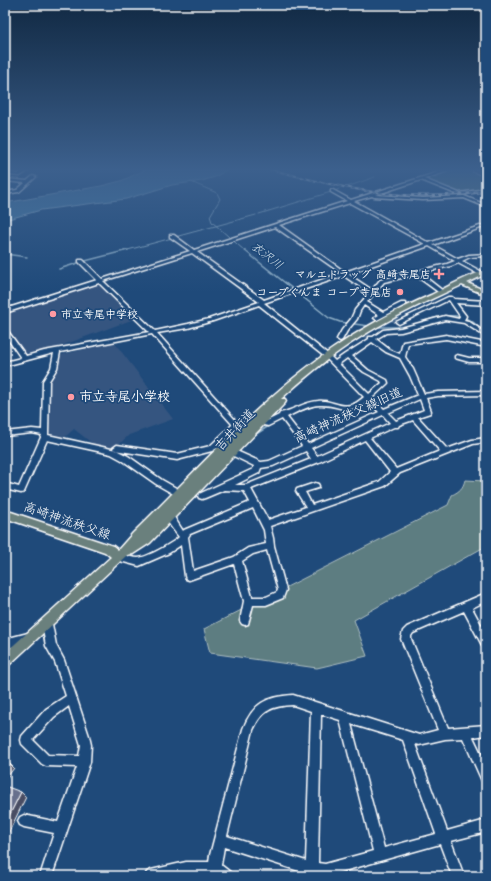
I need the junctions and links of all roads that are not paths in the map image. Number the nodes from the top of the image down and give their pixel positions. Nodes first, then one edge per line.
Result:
1 (322, 210) edge
2 (367, 210) edge
3 (275, 225) junction
4 (486, 225) edge
5 (172, 236) dead end
6 (430, 245) junction
7 (193, 251) junction
8 (486, 254) edge
9 (458, 260) junction
10 (81, 261) dead end
11 (416, 273) junction
12 (344, 274) junction
13 (485, 274) edge
14 (101, 281) junction
15 (467, 283) junction
16 (486, 290) edge
17 (372, 293) junction
18 (486, 293) edge
19 (448, 297) junction
20 (262, 303) junction
21 (364, 303) junction
22 (486, 303) edge
23 (403, 304) dead end
24 (5, 311) edge
25 (382, 314) junction
26 (461, 320) junction
27 (399, 322) dead end
28 (373, 330) junction
29 (5, 331) edge
30 (153, 332) junction
31 (486, 334) edge
32 (340, 339) dead end
33 (486, 345) edge
34 (56, 351) junction
35 (347, 355) junction
36 (24, 357) junction
37 (402, 357) junction
38 (457, 357) dead end
39 (330, 360) junction
40 (486, 360) edge
41 (5, 364) edge
42 (486, 393) edge
43 (422, 396) junction
44 (368, 398) junction
45 (382, 412) junction
46 (282, 415) junction
47 (414, 417) junction
48 (261, 422) junction
49 (396, 425) junction
50 (5, 434) edge
51 (45, 435) junction
52 (366, 437) junction
53 (486, 440) edge
54 (216, 445) junction
55 (117, 448) dead end
56 (306, 448) junction
57 (229, 451) junction
58 (445, 452) junction
59 (316, 460) junction
60 (258, 464) junction
61 (395, 473) junction
62 (5, 486) edge
63 (316, 486) dead end
64 (223, 487) junction
65 (246, 488) junction
66 (180, 494) junction
67 (202, 496) dead end
68 (254, 504) junction
69 (310, 508) junction
70 (5, 514) edge
71 (169, 517) junction
72 (267, 524) junction
73 (184, 537) junction
74 (270, 546) junction
75 (119, 557) junction
76 (236, 559) junction
77 (486, 597) edge
78 (249, 601) junction
79 (466, 606) junction
80 (245, 622) dead end
81 (47, 624) junction
82 (34, 636) junction
83 (5, 644) edge
84 (486, 644) edge
85 (5, 661) edge
86 (71, 698) junction
87 (316, 708) junction
88 (344, 717) junction
89 (486, 730) edge
90 (466, 733) junction
91 (445, 734) junction
92 (408, 736) junction
93 (84, 762) junction
94 (486, 777) edge
95 (24, 821) dead end
96 (486, 826) edge
97 (61, 829) junction
98 (444, 839) junction
99 (221, 840) junction
100 (380, 854) junction
101 (215, 868) junction
102 (312, 874) edge
103 (46, 876) edge
104 (151, 876) edge
105 (226, 876) edge
106 (458, 876) edge

1 - 3 street
2 - 6 street
3 - 7 street
3 - 12 street
4 - 6 street
5 - 7 street
6 - 9 street
6 - 12 street
7 - 14 street
7 - 20 street
8 - 9 street
9 - 11 street
9 - 13 street
10 - 14 street
11 - 17 street
11 - 19 street
12 - 17 street
12 - 20 street
13 - 15 main road, 吉井街道
14 - 24 street
14 - 30 street
15 - 16 main road
15 - 18 main road
15 - 19 main road, 吉井街道
17 - 21 street
19 - 22 street
19 - 26 street
19 - 27 street
19 - 28 main road, 吉井街道
19 - 28 main road, 吉井街道
20 - 30 street
20 - 39 street
21 - 25 street
21 - 32 street
23 - 25 street
25 - 28 street
26 - 28 street
26 - 31 street
28 - 35 street
28 - 37 street
28 - 39 main road, 吉井街道
29 - 36 street
30 - 34 street
30 - 54 street
33 - 37 street
34 - 36 street
34 - 51 street
35 - 39 street
35 - 44 street
36 - 41 street
37 - 43 street
38 - 40 street
39 - 44 street
39 - 48 main road, 吉井街道
39 - 57 main road, 吉井街道
42 - 43 street, 高崎神流秩父線旧道
43 - 45 street, 高崎神流秩父線旧道
43 - 47 street
44 - 45 street
44 - 46 street
45 - 49 street
45 - 56 street, 高崎神流秩父線旧道
46 - 48 street
46 - 56 street
47 - 49 street
47 - 58 street
48 - 57 main road, 吉井街道
49 - 52 street
50 - 51 street
51 - 62 street
51 - 66 street
52 - 59 street
52 - 61 street
53 - 58 street
54 - 55 street
54 - 57 street
56 - 59 street
56 - 60 street, 高崎神流秩父線旧道
57 - 60 street
57 - 66 main road, 吉井街道
57 - 71 main road, 吉井街道
58 - 61 street
59 - 65 street
60 - 64 street
61 - 69 street
63 - 69 street
64 - 65 street
64 - 67 street
65 - 68 street
66 - 75 main road, 吉井街道
68 - 72 street
68 - 73 street
69 - 72 street
70 - 75 main road, 高崎神流秩父線
71 - 73 street
71 - 75 main road, 吉井街道
72 - 74 street
73 - 75 street
73 - 76 street
74 - 76 street
74 - 78 street
75 - 81 main road, 吉井街道
76 - 78 street
77 - 79 street
78 - 80 street
79 - 84 street
79 - 91 street
81 - 82 main road, 吉井街道
81 - 86 street
82 - 83 street
82 - 85 main road, 吉井街道
86 - 93 street
86 - 93 street
87 - 88 street
87 - 99 street
87 - 102 street
88 - 92 street
88 - 100 street
89 - 90 street
90 - 91 street
90 - 94 street
91 - 92 street
92 - 98 street
93 - 97 street
95 - 97 street
96 - 98 street
97 - 103 street
98 - 100 street
98 - 106 street
99 - 101 street
99 - 102 street
100 - 102 street
101 - 104 street
101 - 105 street

